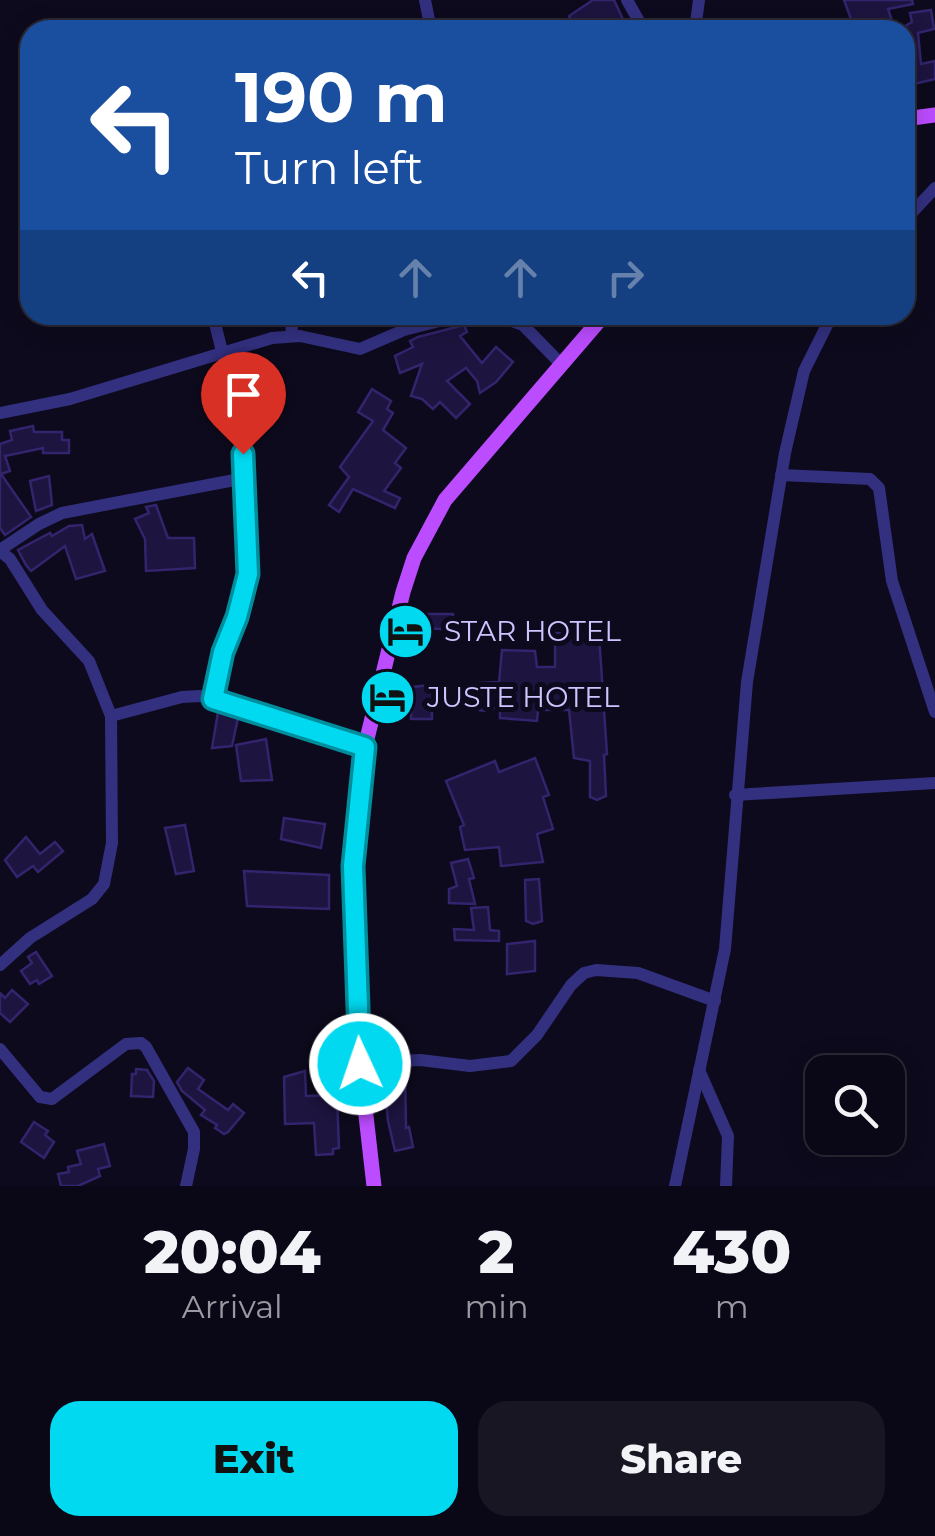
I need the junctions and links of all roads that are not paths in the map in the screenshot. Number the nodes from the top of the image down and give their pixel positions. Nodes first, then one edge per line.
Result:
1 (935, 188) edge
2 (915, 209) edge
3 (216, 325) edge
4 (292, 325) edge
5 (423, 325) edge
6 (523, 325) edge
7 (595, 325) edge
8 (827, 325) edge
9 (291, 334) junction
10 (224, 352) junction
11 (562, 364) junction
12 (0, 413) edge
13 (781, 474) junction
14 (246, 478) junction
15 (0, 550) edge
16 (213, 699) junction
17 (935, 712) edge
18 (111, 716) junction
19 (365, 747) junction
20 (935, 783) edge
21 (736, 795) junction
22 (0, 965) edge
23 (715, 1000) junction
24 (0, 1049) edge
25 (360, 1064) junction
26 (699, 1070) junction
27 (186, 1186) edge
28 (374, 1186) edge
29 (675, 1186) edge
30 (726, 1186) edge

1 - 2 street
3 - 10 street
4 - 9 street
5 - 9 street
6 - 11 street
7 - 11 main road
8 - 13 street
9 - 10 street
10 - 12 street
10 - 14 street
11 - 19 main road
13 - 17 street
13 - 21 street
14 - 15 street
14 - 16 street
15 - 18 street
16 - 18 street
16 - 19 street
18 - 22 street
19 - 25 main road
20 - 21 street
21 - 23 street
23 - 25 street
23 - 26 street
24 - 27 street
25 - 28 main road
26 - 29 street
26 - 30 street

